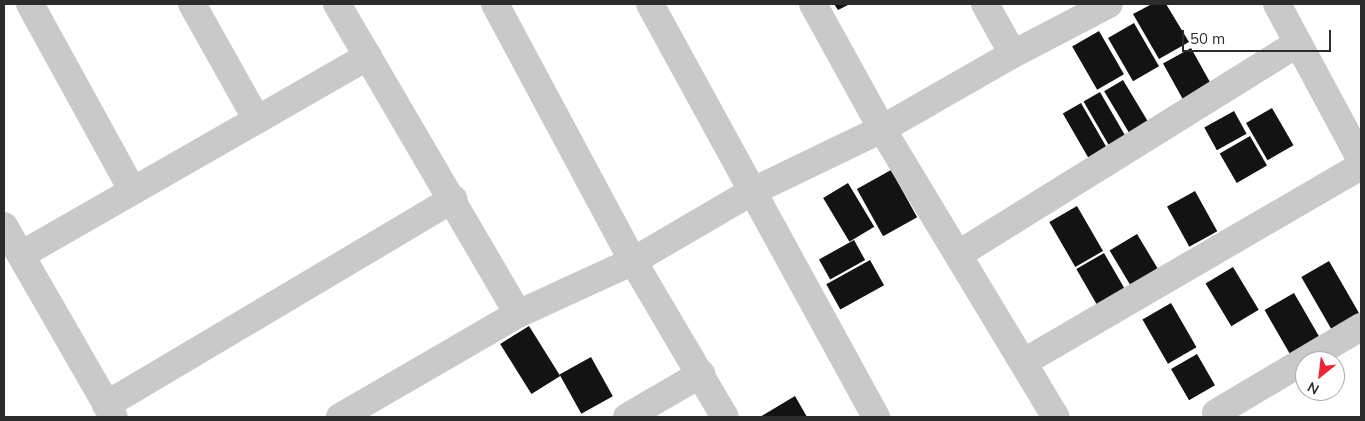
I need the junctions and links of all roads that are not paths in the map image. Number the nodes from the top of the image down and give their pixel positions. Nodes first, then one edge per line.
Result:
1 (30, 4) edge
2 (192, 4) edge
3 (337, 4) edge
4 (494, 4) edge
5 (650, 4) edge
6 (813, 4) edge
7 (985, 4) edge
8 (1109, 4) edge
9 (1277, 4) edge
10 (1298, 43) junction
11 (1013, 54) junction
12 (368, 56) junction
13 (257, 120) junction
14 (882, 129) junction
15 (1361, 160) edge
16 (1361, 166) edge
17 (133, 190) junction
18 (751, 192) junction
19 (453, 199) junction
20 (4, 226) edge
21 (958, 254) junction
22 (20, 255) junction
23 (633, 261) junction
24 (518, 314) junction
25 (1361, 327) edge
26 (1024, 362) junction
27 (701, 374) junction
28 (110, 411) edge
29 (1214, 416) edge
30 (340, 417) edge
31 (627, 417) edge
32 (725, 417) edge
33 (876, 417) edge
34 (1056, 417) edge

1 - 17 street
2 - 13 street
3 - 12 street
4 - 23 street
5 - 18 street
6 - 14 street
7 - 11 street
8 - 11 street
9 - 10 street
10 - 15 street
10 - 21 street
11 - 14 street
12 - 13 street
12 - 19 street
13 - 17 street
14 - 18 street
14 - 21 street
16 - 26 street
17 - 22 street
18 - 23 street
18 - 33 street
19 - 24 street
19 - 28 street
20 - 22 street
21 - 26 street
22 - 28 street
23 - 24 street
23 - 27 street
24 - 30 street
25 - 29 street
26 - 34 street
27 - 31 street
27 - 32 street

